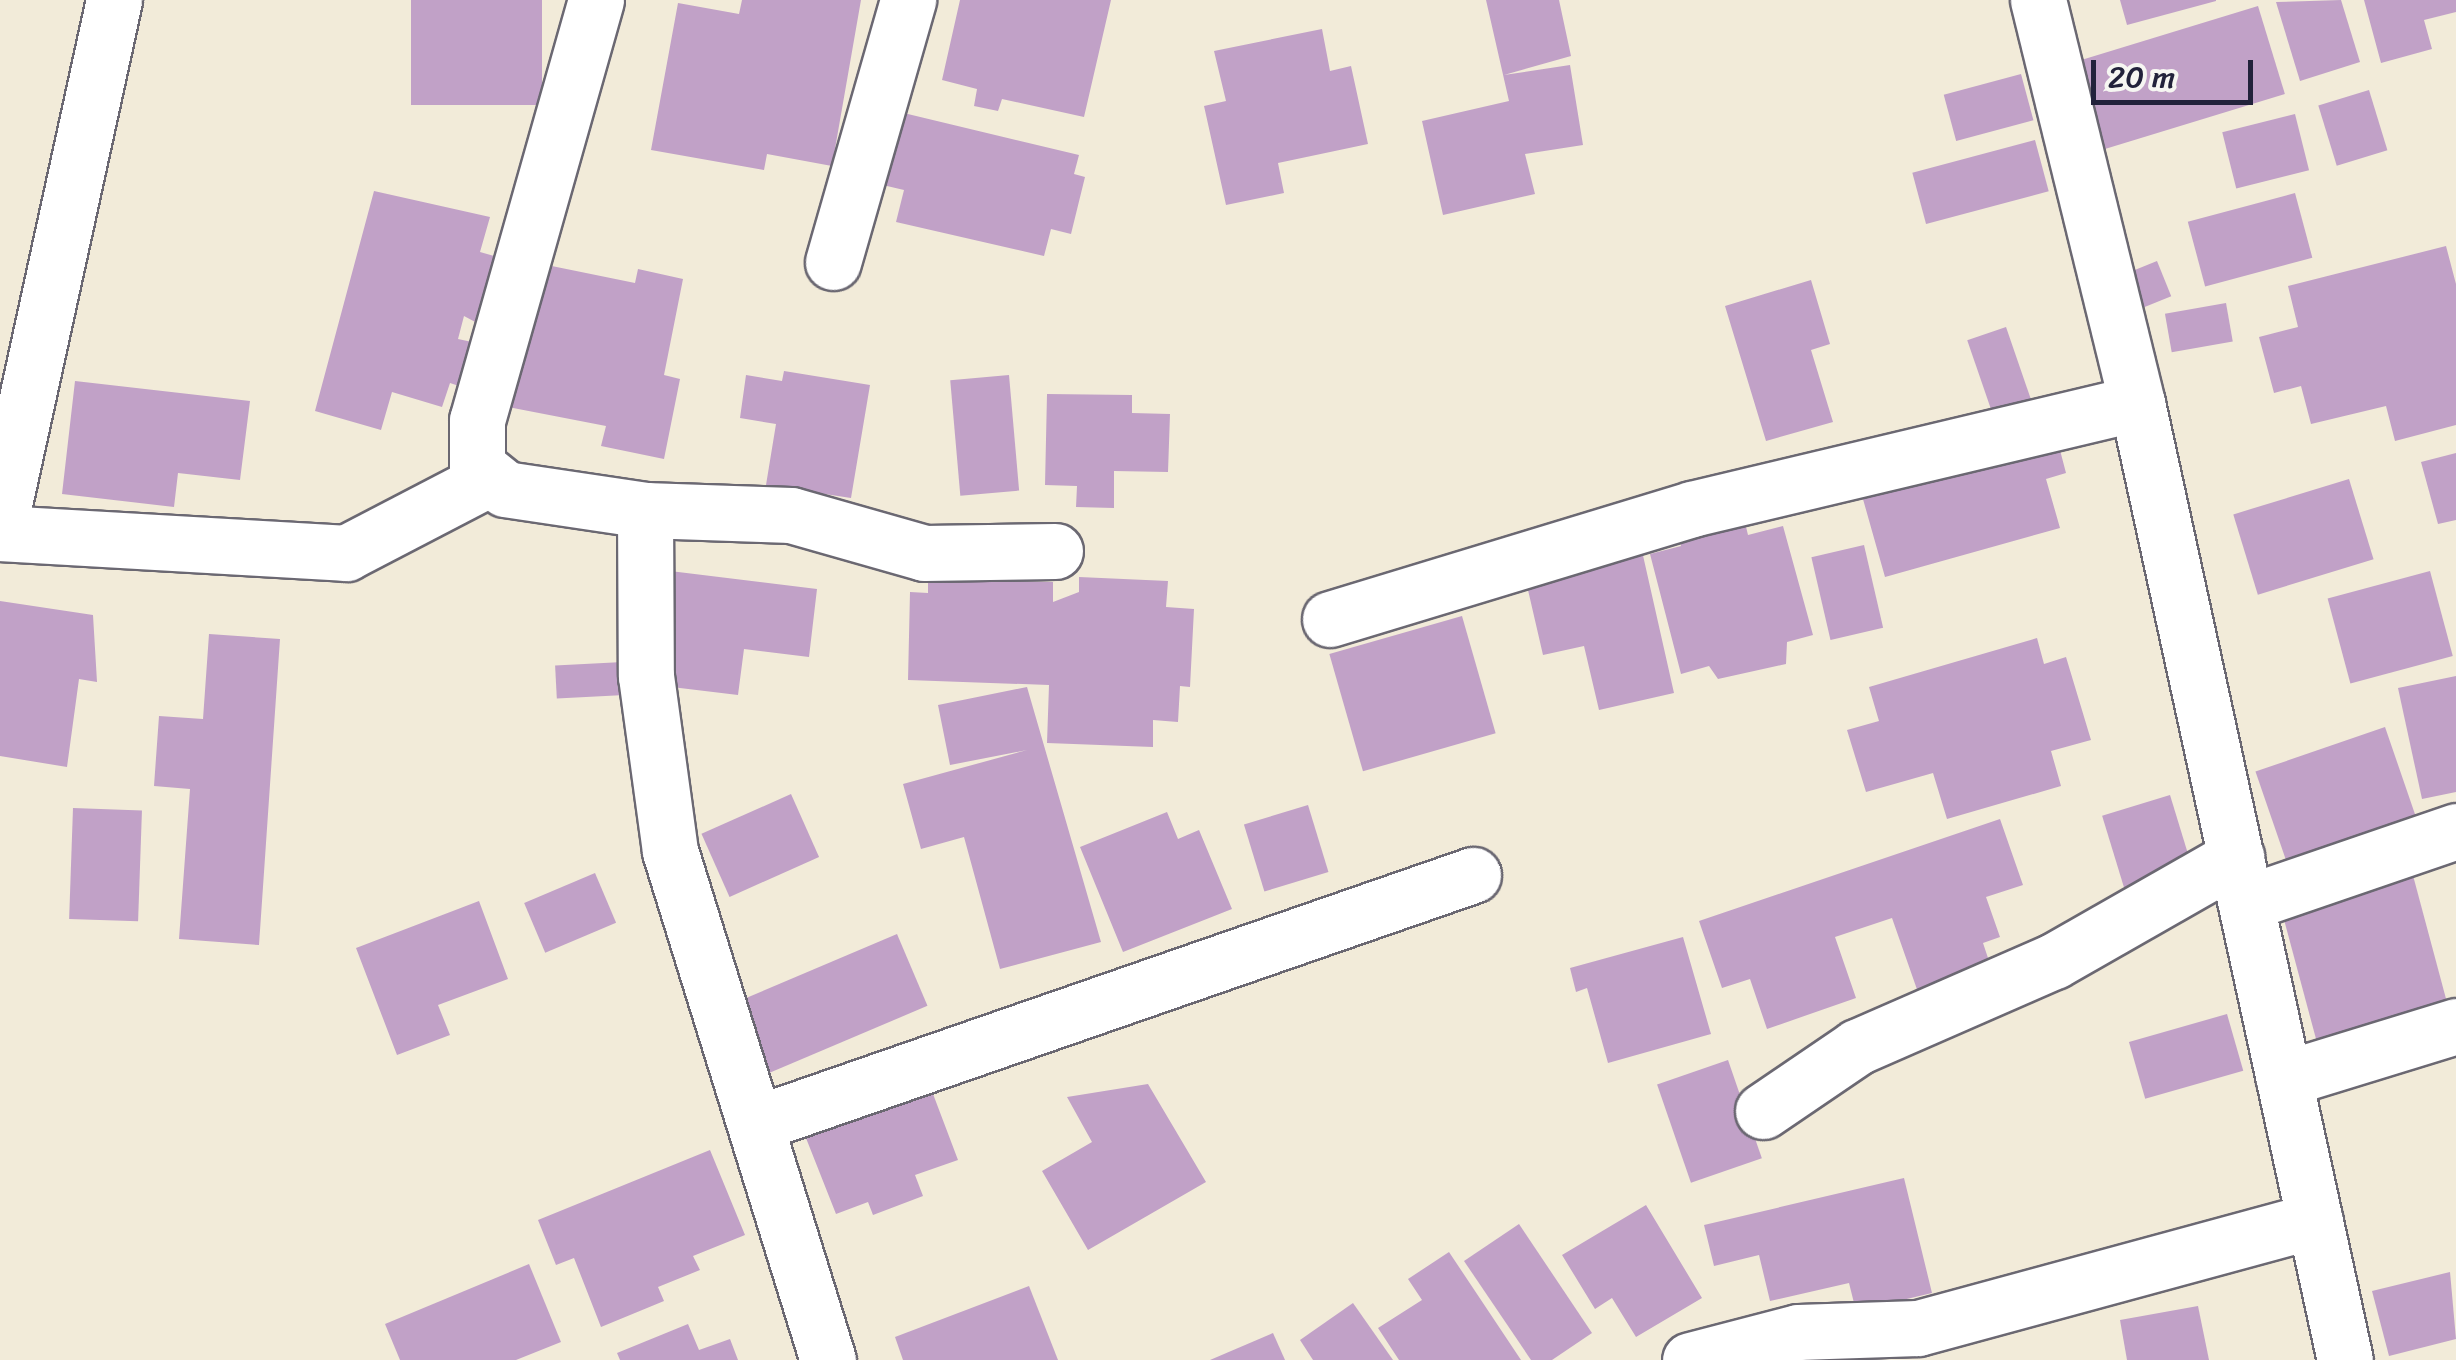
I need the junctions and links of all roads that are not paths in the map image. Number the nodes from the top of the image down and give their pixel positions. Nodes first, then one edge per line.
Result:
1 (114, 0) edge
2 (596, 0) edge
3 (908, 0) edge
4 (2038, 0) edge
5 (834, 262) dead end
6 (2137, 403) junction
7 (486, 480) junction
8 (645, 510) junction
9 (0, 522) edge
10 (0, 533) edge
11 (1055, 550) dead end
12 (1330, 619) dead end
13 (2456, 831) edge
14 (1473, 876) dead end
15 (2241, 880) junction
16 (2456, 1026) edge
17 (2284, 1079) junction
18 (1764, 1111) dead end
19 (755, 1124) junction
20 (2315, 1220) junction
21 (828, 1360) edge
22 (1690, 1360) edge
23 (2345, 1360) edge

1 - 9 street
2 - 7 street
3 - 5 street
4 - 6 street
6 - 12 street
6 - 15 street
7 - 8 street
7 - 10 street
8 - 11 street
8 - 19 street
13 - 15 street
14 - 19 street
15 - 17 street
15 - 18 street
16 - 17 street
17 - 20 street
19 - 21 street
20 - 22 street
20 - 23 street

